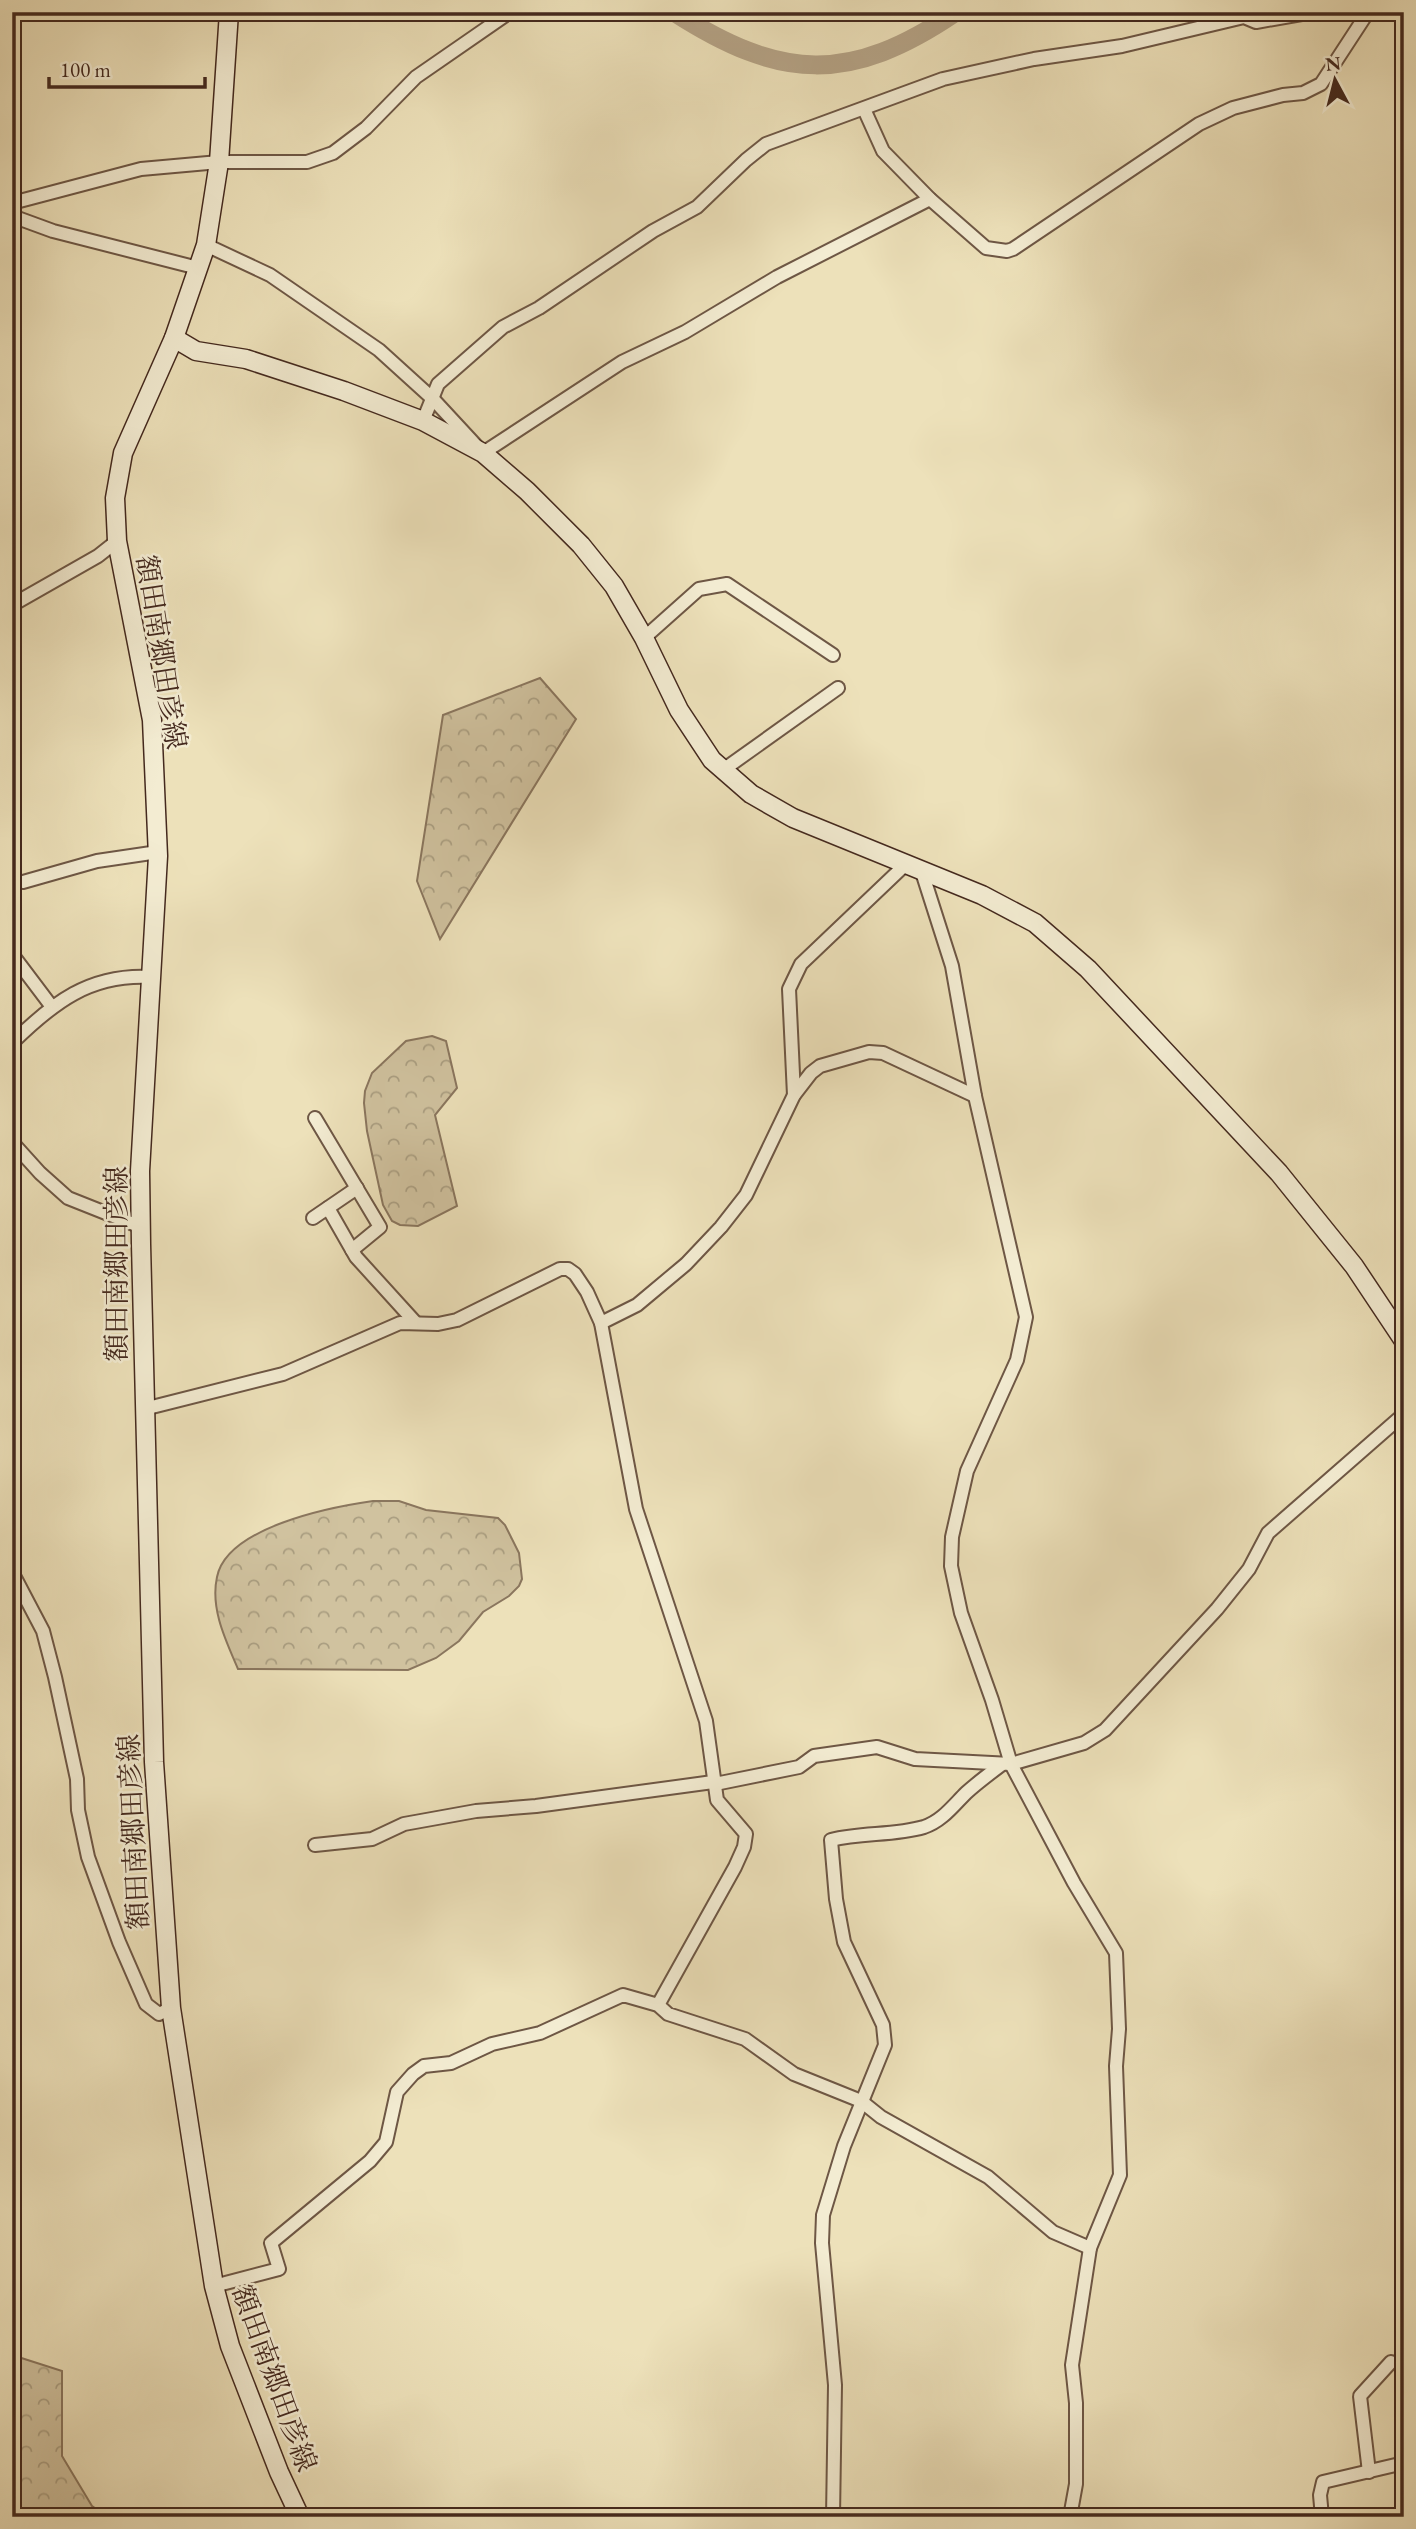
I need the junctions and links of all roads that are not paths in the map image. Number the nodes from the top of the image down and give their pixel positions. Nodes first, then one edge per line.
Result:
1 (229, 12) edge
2 (510, 12) edge
3 (1313, 12) edge
4 (1367, 12) edge
5 (1244, 14) edge
6 (864, 109) junction
7 (219, 162) junction
8 (930, 199) junction
9 (12, 203) edge
10 (12, 216) edge
11 (206, 245) junction
12 (198, 268) junction
13 (174, 338) junction
14 (433, 399) junction
15 (423, 421) junction
16 (483, 453) junction
17 (117, 541) junction
18 (12, 604) edge
19 (644, 638) junction
20 (832, 655) dead end
21 (838, 688) dead end
22 (723, 770) junction
23 (158, 852) junction
24 (914, 868) junction
25 (23, 882) dead end
26 (12, 954) edge
27 (150, 977) junction
28 (52, 1007) junction
29 (12, 1043) edge
30 (794, 1095) junction
31 (975, 1096) junction
32 (315, 1118) dead end
33 (12, 1142) edge
34 (357, 1188) junction
35 (328, 1208) junction
36 (313, 1217) dead end
37 (141, 1227) junction
38 (352, 1250) junction
39 (415, 1322) junction
40 (601, 1323) junction
41 (1404, 1341) edge
42 (144, 1409) junction
43 (1404, 1414) edge
44 (12, 1572) edge
45 (1006, 1765) junction
46 (713, 1782) junction
47 (315, 1845) dead end
48 (658, 2005) junction
49 (171, 2008) junction
50 (861, 2101) junction
51 (1090, 2248) junction
52 (214, 2286) junction
53 (1391, 2362) dead end
54 (1404, 2463) edge
55 (1369, 2472) junction
56 (300, 2517) edge
57 (833, 2517) edge
58 (1070, 2517) edge
59 (1322, 2517) edge

1 - 7 main road, 額田南郷田彦線
2 - 7 street
3 - 5 street
4 - 8 street
5 - 6 street
6 - 8 street
6 - 14 street
7 - 9 street
7 - 11 main road, 額田南郷田彦線
8 - 16 street
10 - 12 street
11 - 12 main road, 額田南郷田彦線
11 - 14 street
12 - 13 main road, 額田南郷田彦線
13 - 15 main road
13 - 17 main road, 額田南郷田彦線
14 - 15 street
14 - 16 street
15 - 16 main road
16 - 19 main road
17 - 18 street
17 - 23 main road, 額田南郷田彦線
19 - 20 street
19 - 22 main road
21 - 22 street
22 - 24 main road
23 - 25 street
23 - 27 main road, 額田南郷田彦線
24 - 30 street
24 - 31 street
24 - 41 main road
26 - 28 street
27 - 28 street
27 - 37 main road, 額田南郷田彦線
28 - 29 street
30 - 31 street
30 - 40 street
31 - 45 street
32 - 34 street
33 - 37 street
34 - 35 street
34 - 38 street
35 - 36 street
35 - 38 street
37 - 42 main road, 額田南郷田彦線
38 - 39 street
39 - 40 street
39 - 42 street
40 - 46 street
42 - 49 main road, 額田南郷田彦線
43 - 45 street
44 - 49 street
45 - 46 street
45 - 50 street
45 - 51 street
46 - 47 street
46 - 48 street
48 - 50 street
48 - 52 street
49 - 52 main road, 額田南郷田彦線
50 - 51 street
50 - 57 street
51 - 58 street
52 - 56 main road, 額田南郷田彦線
53 - 55 street
54 - 55 street
55 - 59 street

